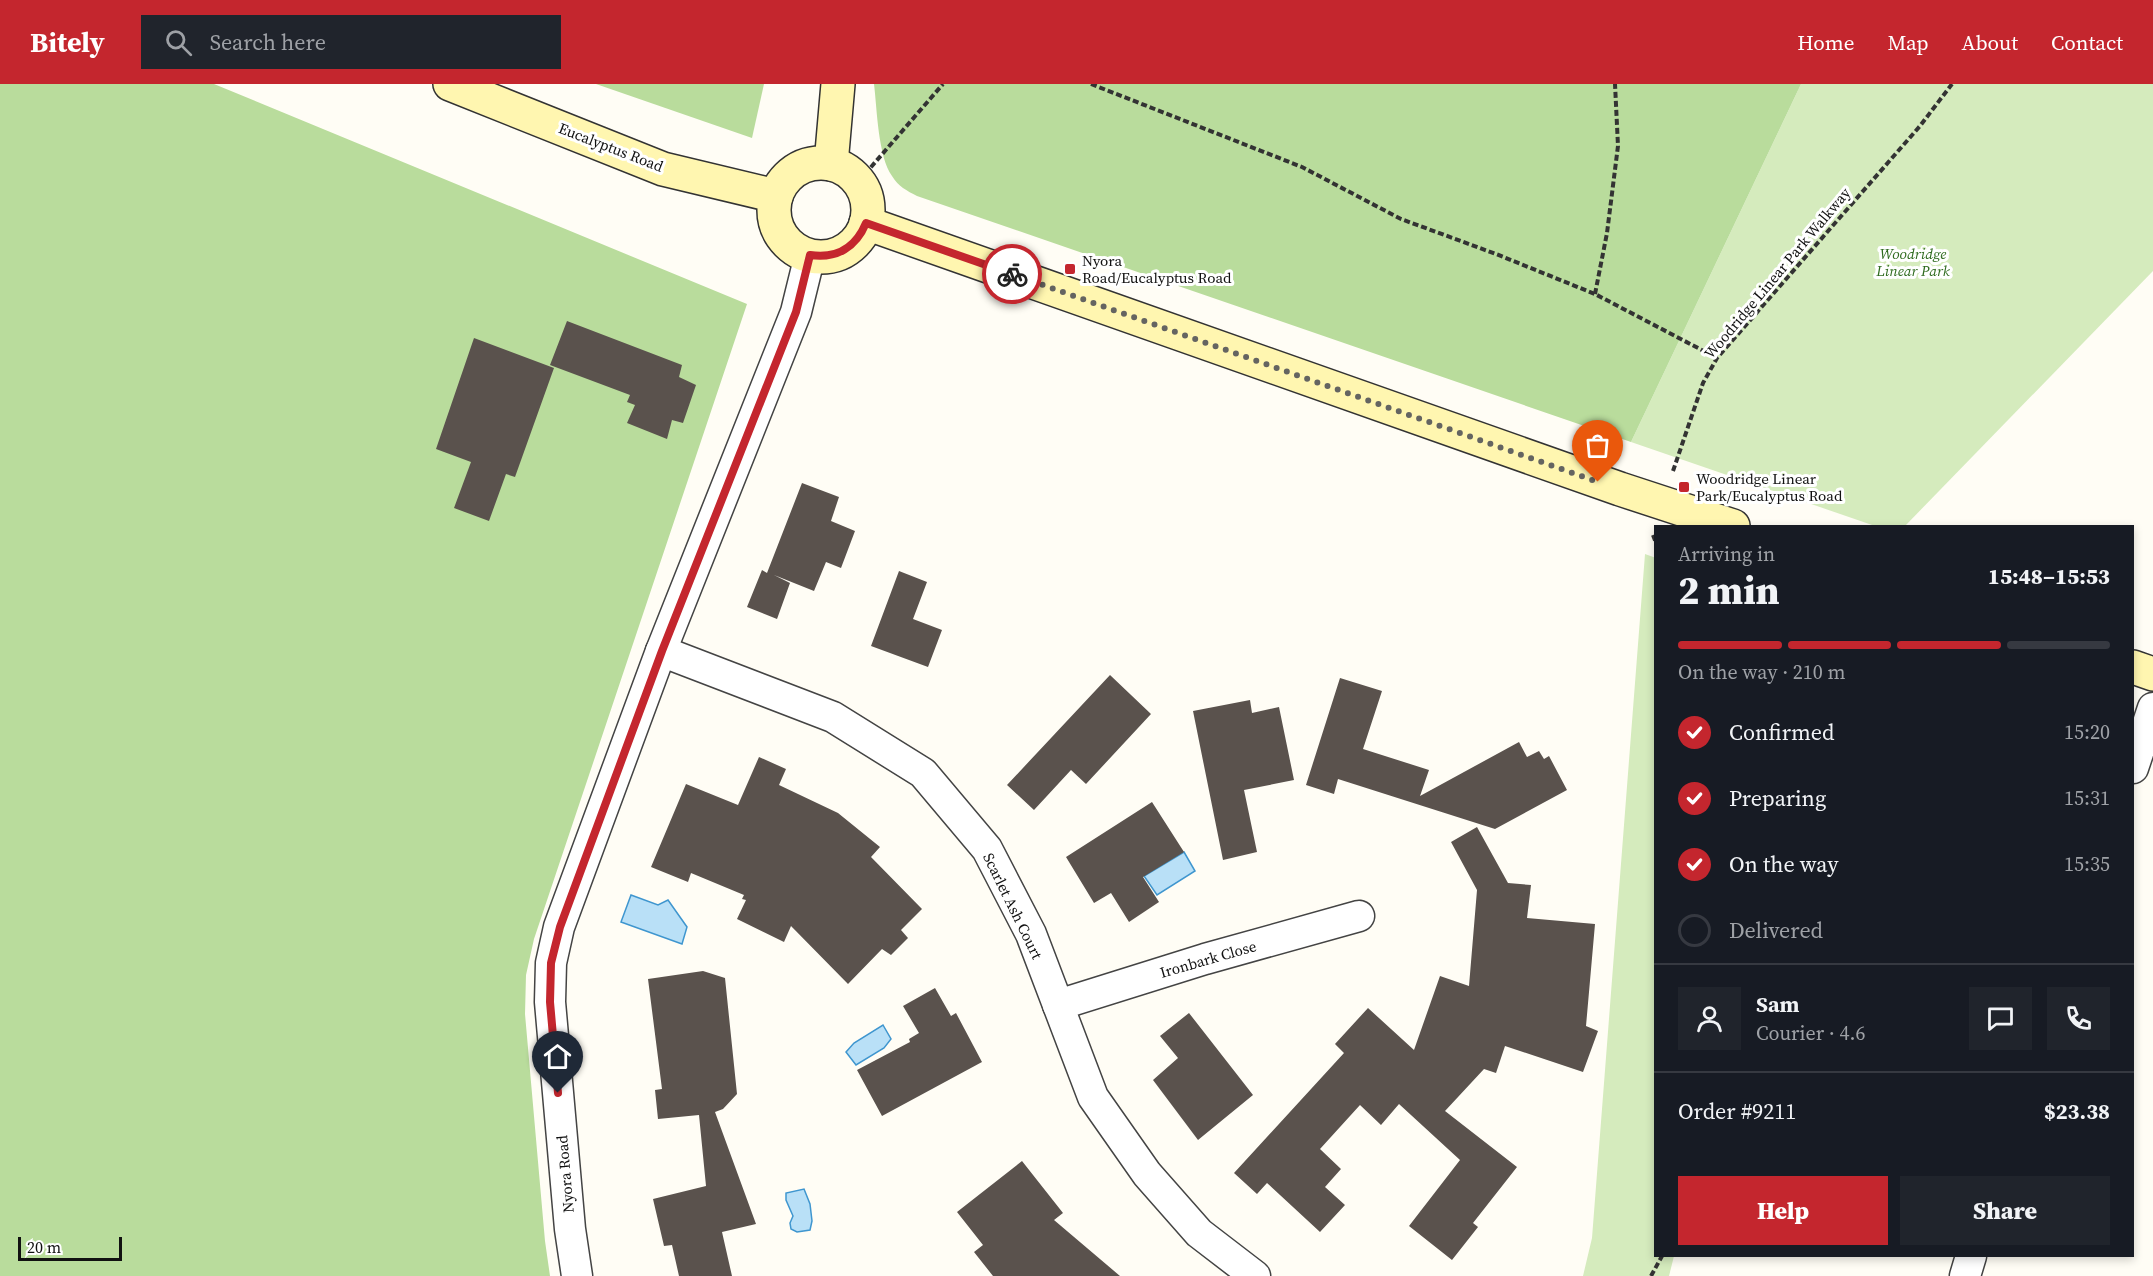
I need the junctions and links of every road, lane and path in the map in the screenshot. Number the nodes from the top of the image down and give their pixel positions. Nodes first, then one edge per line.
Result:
1 (450, 84) edge
2 (838, 84) edge
3 (943, 84) edge
4 (1091, 84) edge
5 (1615, 84) edge
6 (1952, 84) edge
7 (831, 164) junction
8 (859, 182) junction
9 (776, 196) junction
10 (866, 223) junction
11 (810, 255) junction
12 (1595, 294) junction
13 (1717, 358) junction
14 (1662, 502) junction
15 (1730, 525) edge
16 (662, 651) junction
17 (2134, 667) edge
18 (2153, 674) edge
19 (2153, 708) edge
20 (2134, 765) edge
21 (1359, 916) dead end
22 (1058, 1005) junction
23 (1661, 1257) edge
24 (1971, 1257) edge
25 (577, 1276) edge
26 (1255, 1276) edge
27 (1651, 1276) edge
28 (1965, 1276) edge

1 - 9 street, Eucalyptus Road
2 - 7 street
3 - 8 path
4 - 12 path
5 - 12 path
6 - 13 path, Woodridge Linear Park Walkway
7 - 8 street
7 - 9 street
8 - 10 street
9 - 11 street
10 - 11 street
10 - 14 street
11 - 16 street, Nyora Road
12 - 13 path
13 - 14 path, Woodridge Linear Park Walkway
14 - 15 street
16 - 22 street, Scarlet Ash Court
16 - 25 street, Nyora Road
17 - 18 street
19 - 20 street
21 - 22 street, Ironbark Close
22 - 26 street, Scarlet Ash Court
23 - 27 path
24 - 28 street

